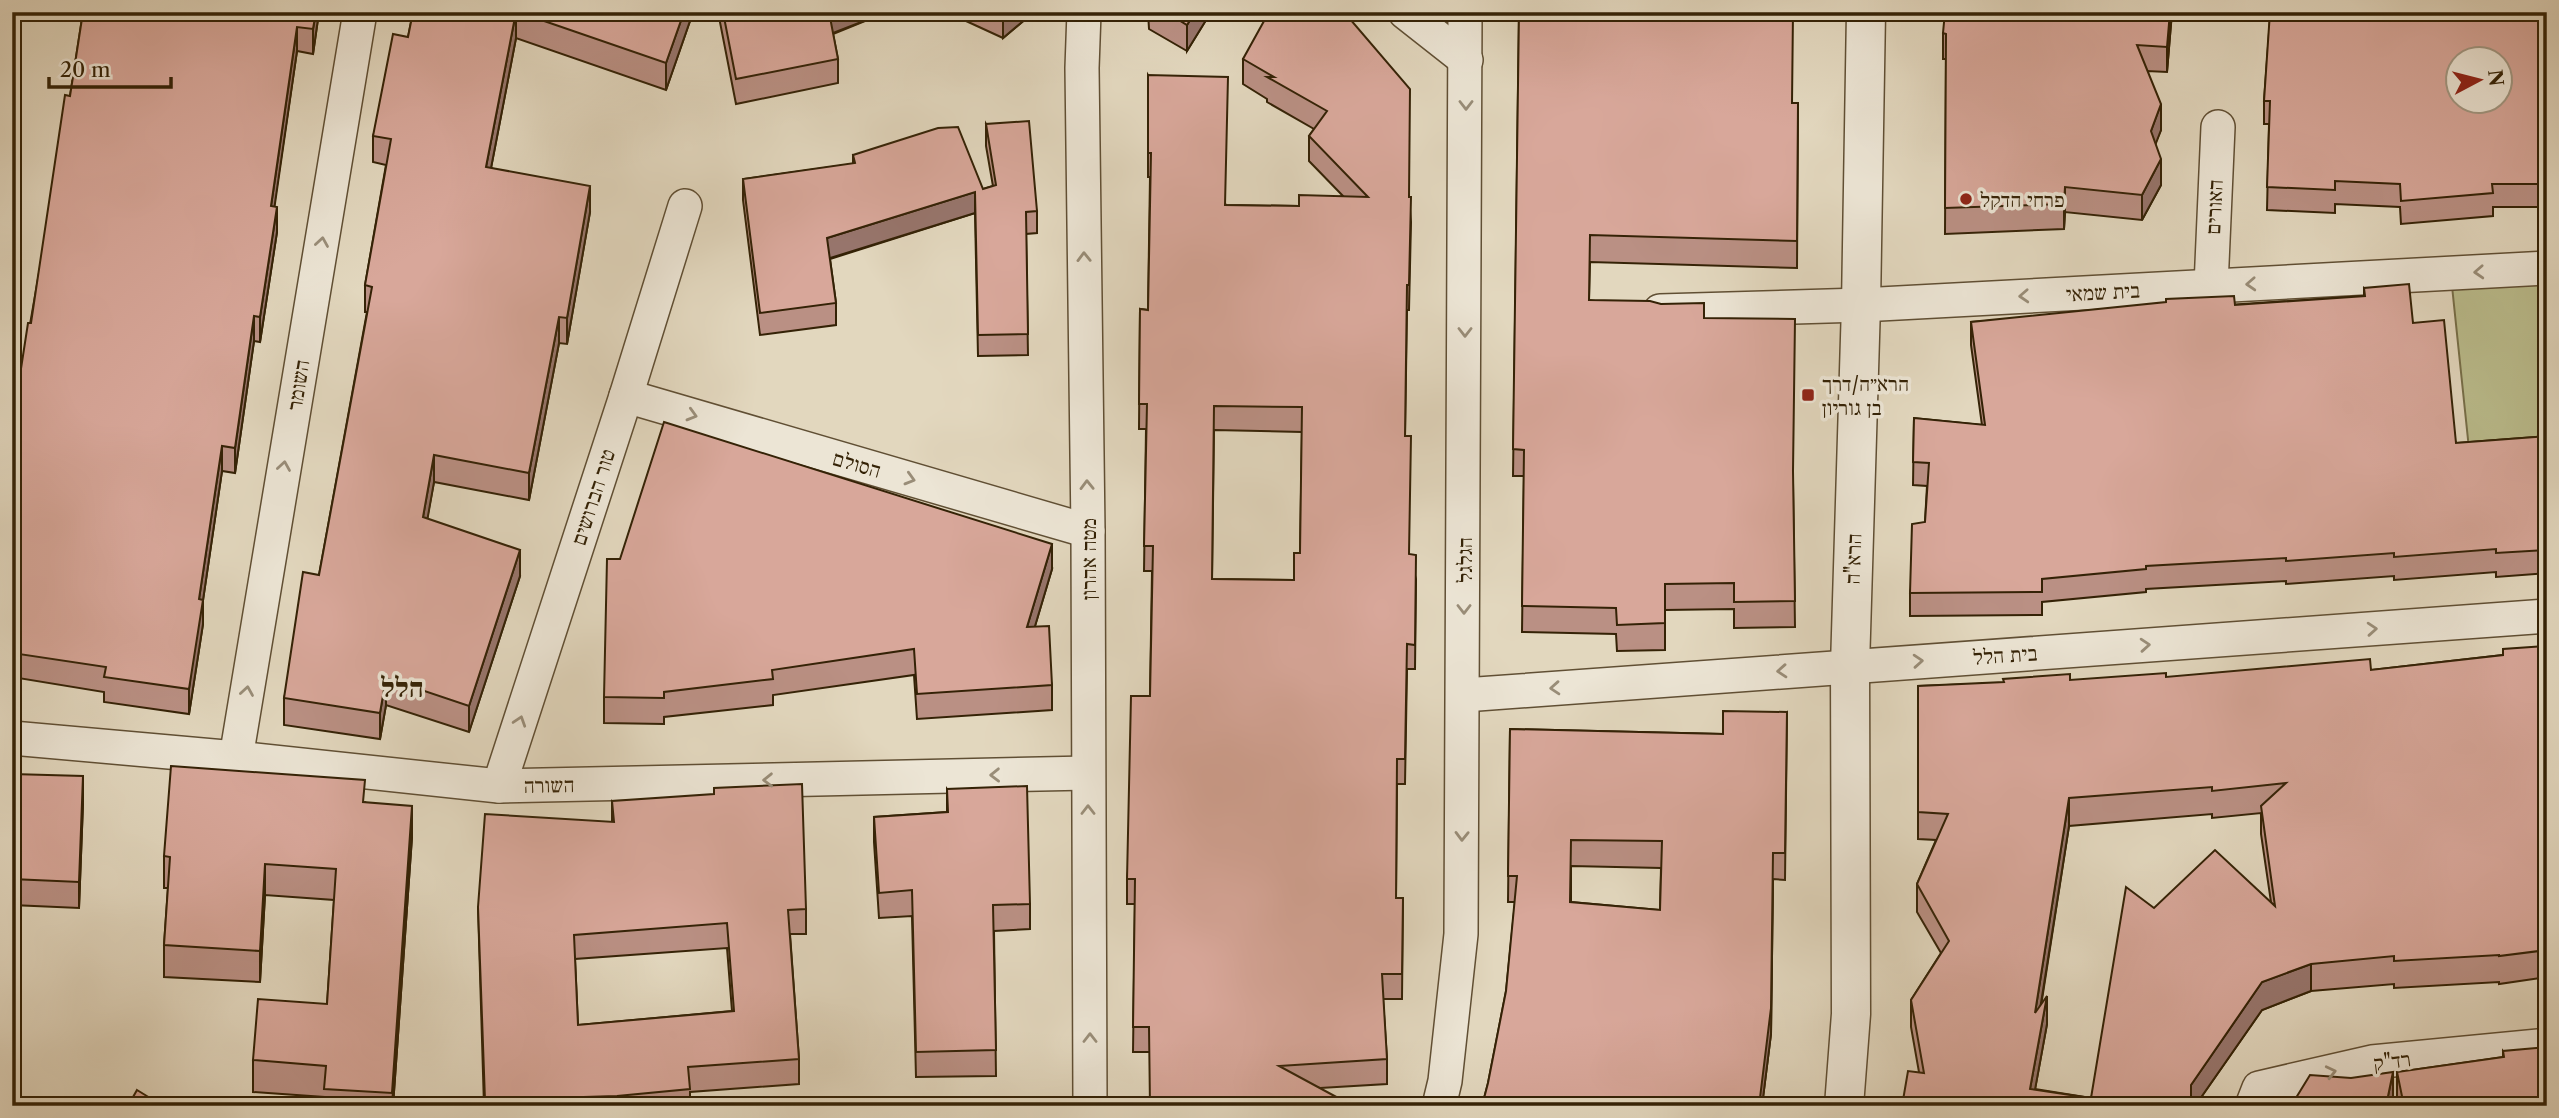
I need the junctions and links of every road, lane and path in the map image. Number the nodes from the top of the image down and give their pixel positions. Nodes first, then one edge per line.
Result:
1 (360, 12) edge
2 (1084, 12) edge
3 (1405, 12) edge
4 (1465, 12) edge
5 (1866, 12) edge
6 (1466, 60) junction
7 (2218, 127) dead end
8 (685, 206) dead end
9 (2547, 268) edge
10 (2211, 286) junction
11 (1861, 305) junction
12 (1660, 311) edge
13 (626, 396) junction
14 (1088, 531) junction
15 (2547, 616) edge
16 (1850, 666) junction
17 (1464, 695) junction
18 (12, 738) edge
19 (236, 758) junction
20 (1088, 773) junction
21 (499, 786) junction
22 (2547, 1045) edge
23 (1090, 1106) edge
24 (1439, 1106) edge
25 (1844, 1106) edge
26 (2252, 1106) edge

19 -> 1 street, השומר
14 -> 2 street, מטה אהרון
3 - 6 street
4 - 6 street, הגלגל
5 - 11 street, הרא"ה
6 -> 17 street, הגלגל
7 - 10 street, האורים
8 - 13 street, טור הברושים
9 -> 10 street, בית שמאי
10 -> 11 street, בית שמאי
11 - 12 street, בית שמאי
11 - 16 street, הרא"ה
13 -> 14 street, הסולם
21 -> 13 street, טור הברושים
14 - 20 street, מטה אהרון
16 -> 15 street, בית הלל
16 -> 17 street, בית הלל
16 - 25 street, הרא"ה
17 -> 24 street, הגלגל
18 - 19 street, השורה
19 - 21 street, השורה
20 -> 21 street, השורה
23 -> 20 street, מטה אהרון
26 -> 22 street, רד"ק

